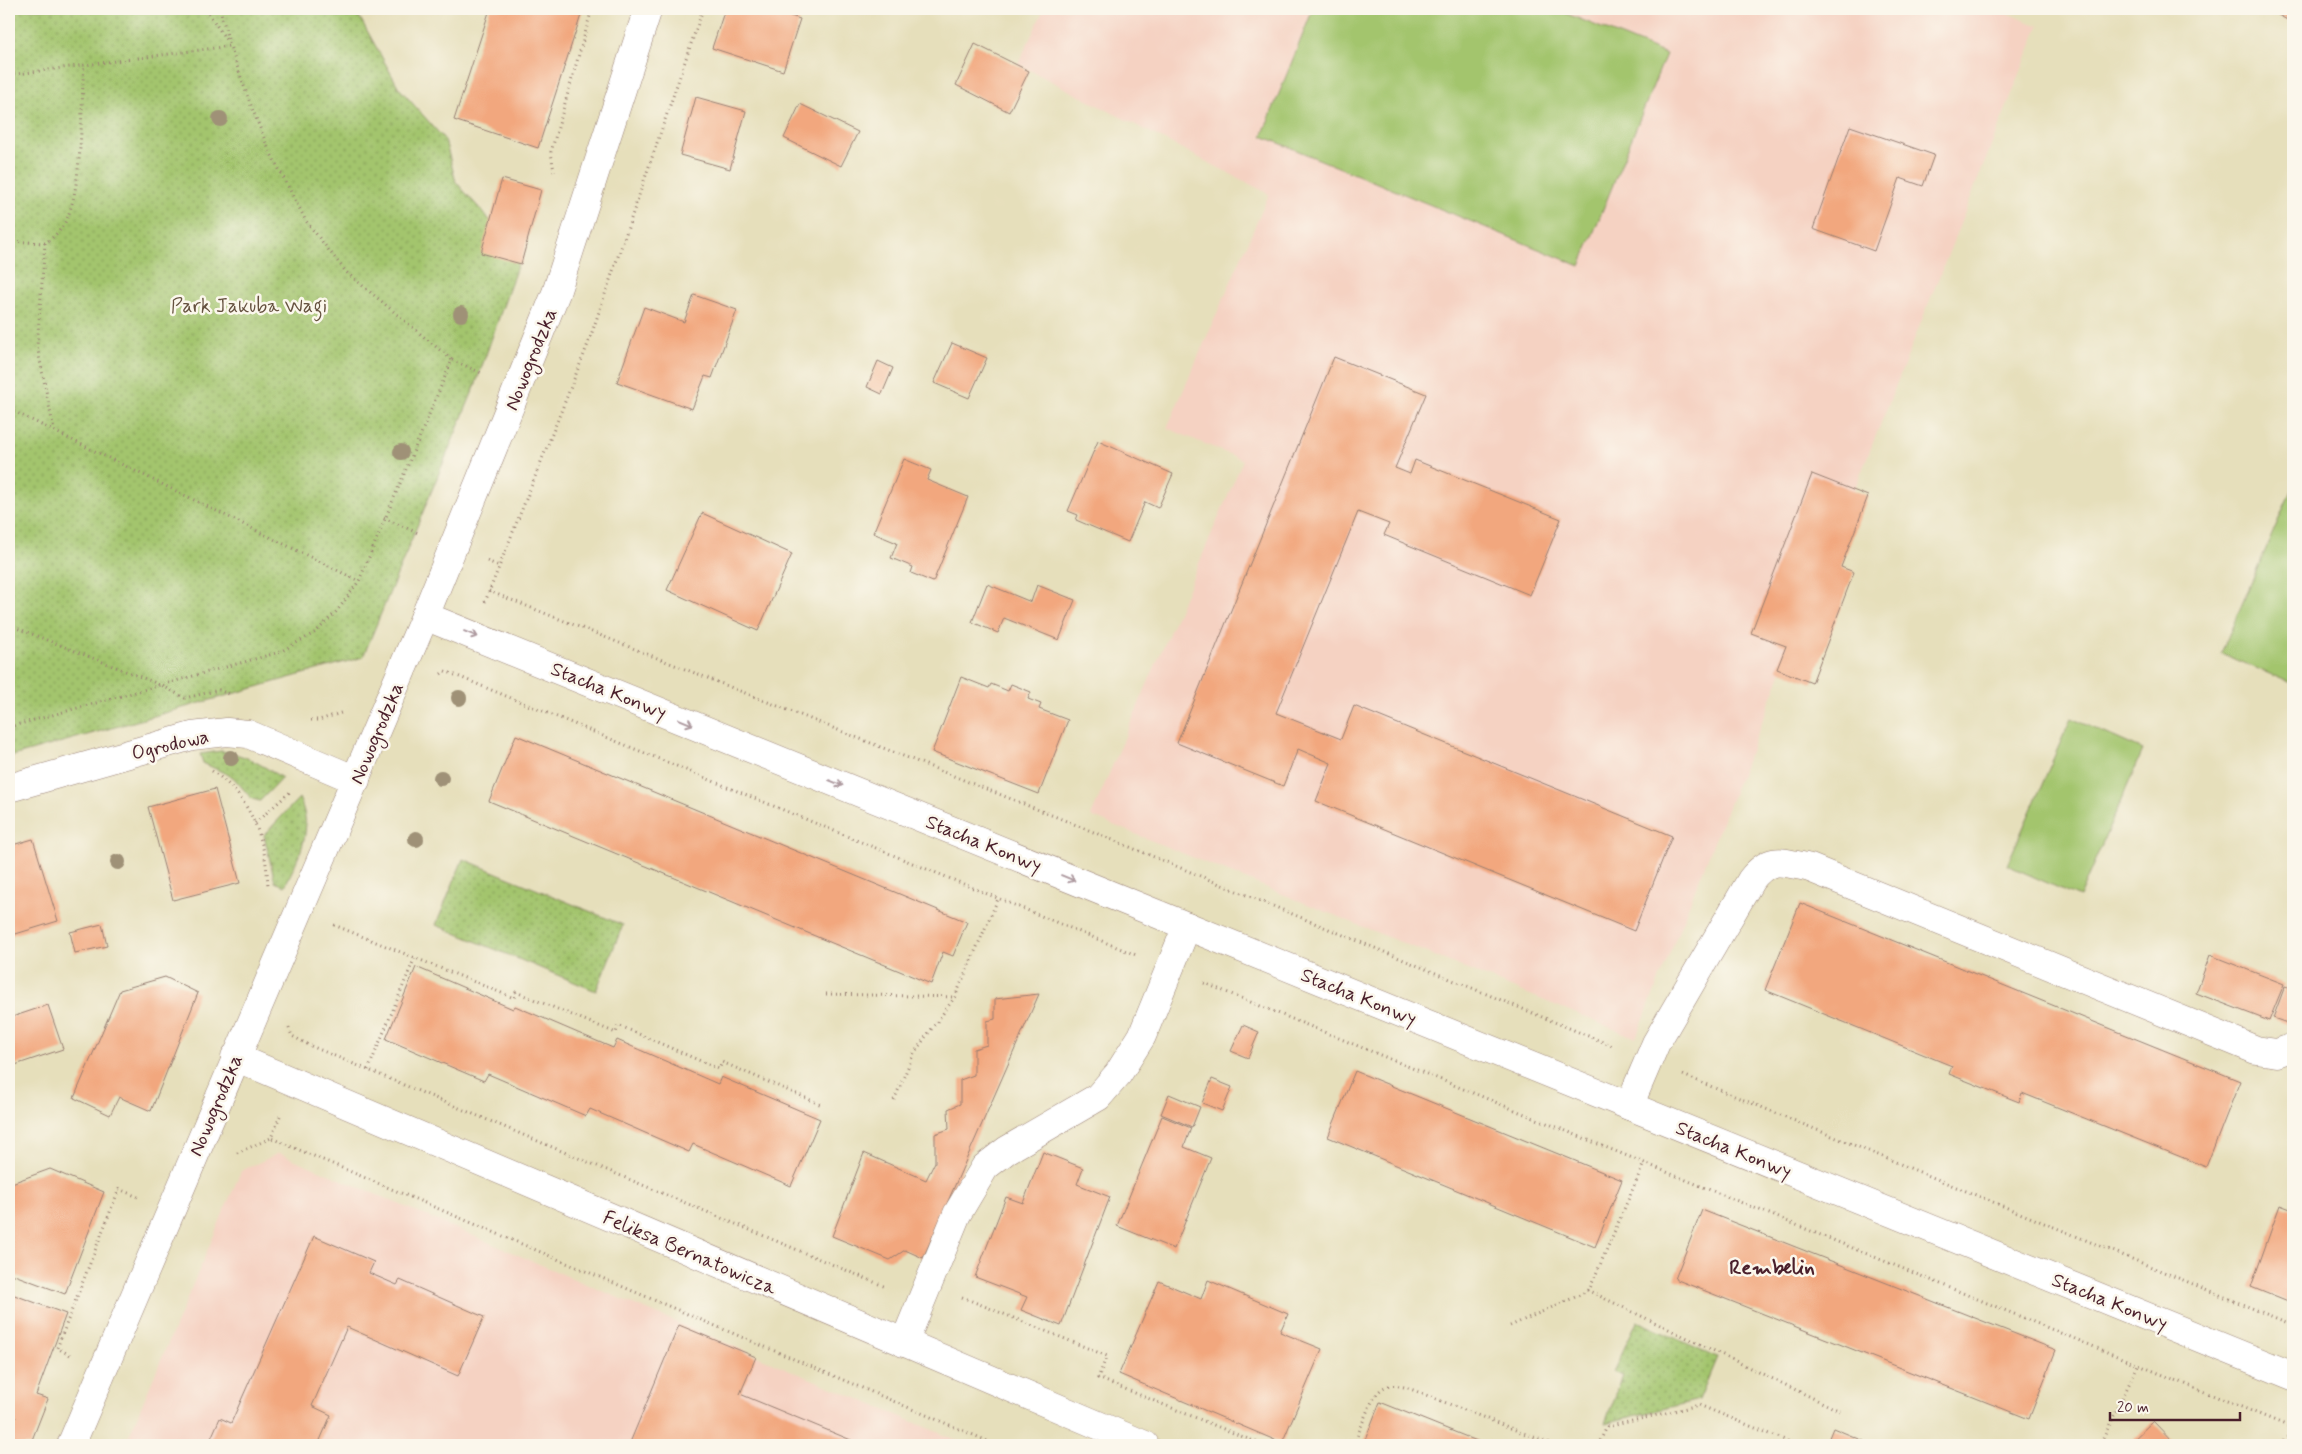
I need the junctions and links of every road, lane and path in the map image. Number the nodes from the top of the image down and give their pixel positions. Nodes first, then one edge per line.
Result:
1 (206, 9) edge
2 (220, 9) edge
3 (592, 9) edge
4 (648, 9) edge
5 (703, 9) edge
6 (230, 46) junction
7 (84, 65) junction
8 (9, 75) edge
9 (552, 179) dead end
10 (9, 241) edge
11 (45, 243) junction
12 (452, 360) junction
13 (489, 376) dead end
14 (9, 409) edge
15 (54, 430) junction
16 (358, 581) junction
17 (489, 590) junction
18 (425, 616) junction
19 (9, 625) edge
20 (473, 634) junction
21 (440, 675) dead end
22 (455, 675) junction
23 (161, 685) junction
24 (234, 696) dead end
25 (348, 707) dead end
26 (309, 719) dead end
27 (9, 727) edge
28 (204, 770) dead end
29 (356, 780) junction
30 (9, 788) edge
31 (998, 899) junction
32 (299, 911) junction
33 (1187, 926) junction
34 (415, 957) junction
35 (1169, 969) junction
36 (826, 994) dead end
37 (955, 997) junction
38 (290, 1022) dead end
39 (311, 1046) junction
40 (2293, 1046) edge
41 (235, 1057) junction
42 (1649, 1061) junction
43 (368, 1070) junction
44 (295, 1083) junction
45 (894, 1100) dead end
46 (822, 1105) dead end
47 (1628, 1106) junction
48 (1644, 1163) junction
49 (142, 1198) dead end
50 (1587, 1290) junction
51 (925, 1292) junction
52 (2293, 1325) edge
53 (1510, 1326) dead end
54 (904, 1343) junction
55 (75, 1357) dead end
56 (2138, 1365) junction
57 (2293, 1376) edge
58 (1840, 1411) dead end
59 (2293, 1430) edge
60 (71, 1445) edge
61 (997, 1445) edge
62 (1145, 1445) edge
63 (1263, 1445) edge
64 (1354, 1445) edge
65 (1554, 1445) edge
66 (1598, 1445) edge
67 (1797, 1445) edge
68 (2085, 1445) edge
69 (2280, 1445) edge

1 - 6 path
2 - 6 path
3 - 9 path
4 - 18 street, Nowogrodzka
5 - 17 path
6 - 7 path
6 - 12 path
7 - 8 path
7 - 11 path
10 - 11 path
11 - 15 path
12 - 13 path
12 - 16 path
14 - 15 path
15 - 16 path
16 - 23 path
17 - 20 path
17 - 42 path
18 -> 20 street, Stacha Konwy
18 - 29 street, Nowogrodzka
19 - 23 path
20 - 22 path
20 -> 33 street, Stacha Konwy
21 - 22 path
22 - 31 path
23 - 24 path
23 - 27 path
25 - 26 path
28 - 32 path
29 - 30 street, Ogrodowa
29 - 32 street, Nowogrodzka
31 - 35 path
31 - 37 path
32 - 34 path
32 - 41 street, Nowogrodzka
33 - 35 street
33 - 47 street, Stacha Konwy
34 - 43 path
34 - 46 path
35 - 48 path
35 - 51 street
36 - 37 path
37 - 45 path
38 - 39 path
39 - 43 path
39 - 44 path
40 - 42 street
41 - 44 street, Feliksa Bernatowicza
41 - 60 street, Nowogrodzka
42 - 47 street
42 - 52 path
43 - 51 path
44 - 54 street, Feliksa Bernatowicza
44 - 61 path
47 - 57 street, Stacha Konwy
48 - 50 path
48 - 56 path
49 - 55 path
50 - 53 path
50 - 58 path
51 - 54 street
51 - 63 path
54 - 62 street, Feliksa Bernatowicza
56 - 59 path
56 - 68 path
59 - 69 path
64 - 65 path
66 - 67 path

